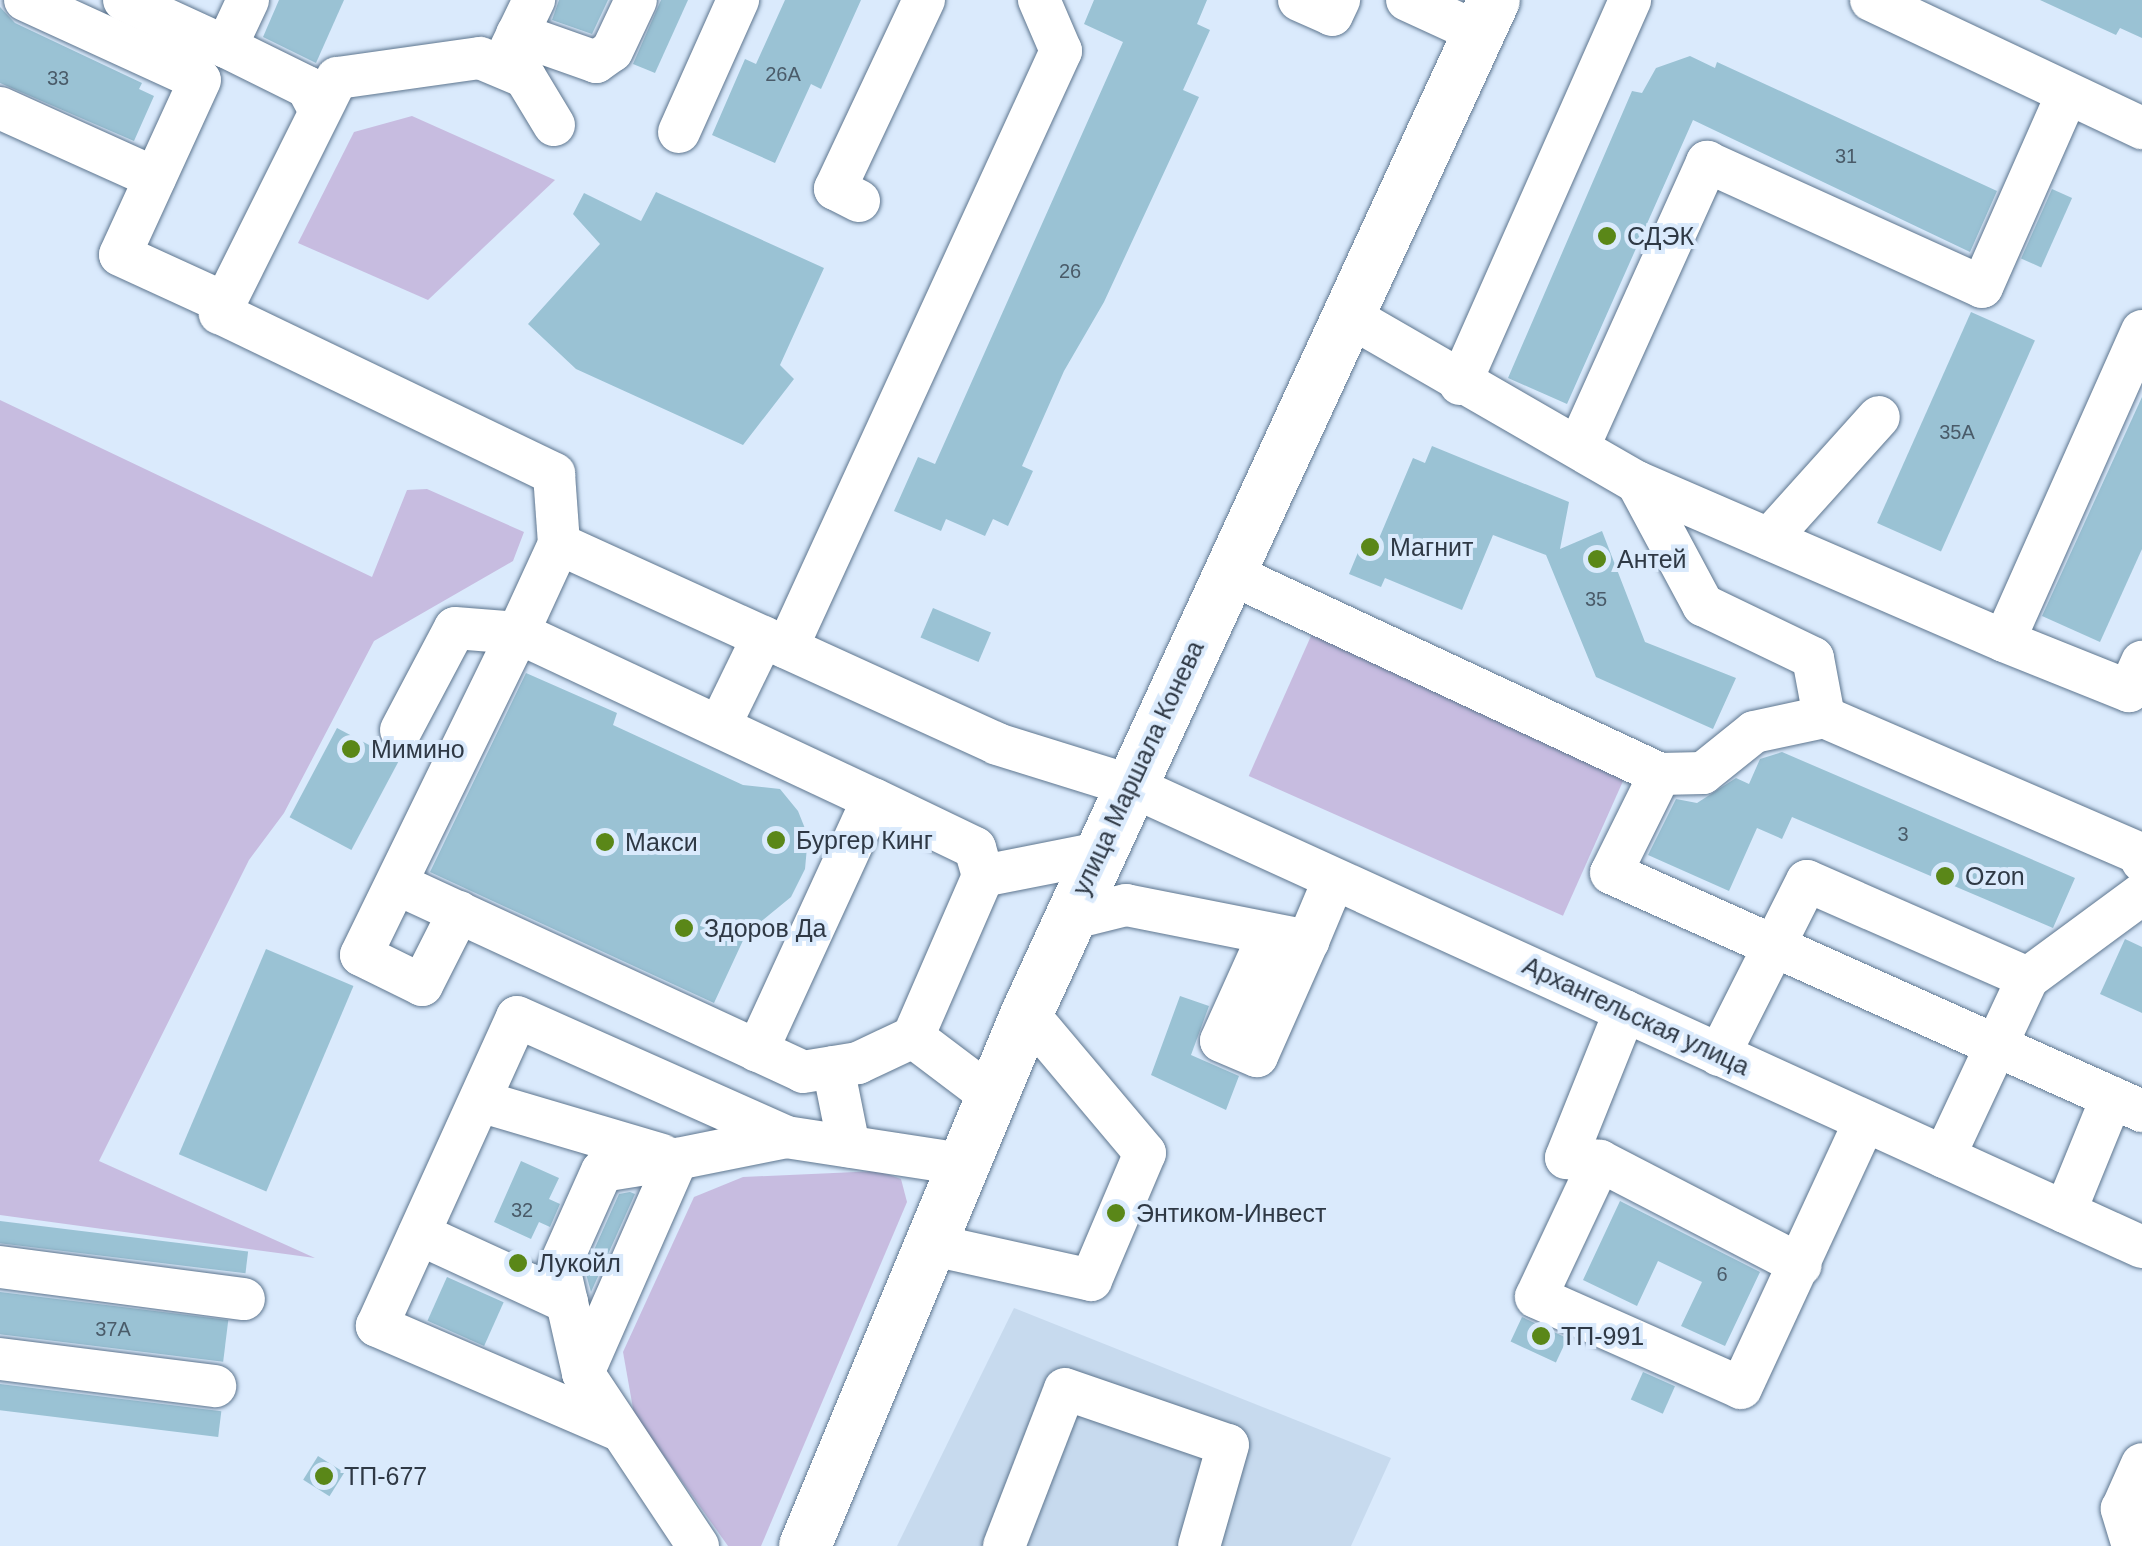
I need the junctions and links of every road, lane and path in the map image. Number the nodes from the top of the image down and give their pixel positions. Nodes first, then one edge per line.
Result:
1 (26, 0) edge
2 (124, 0) edge
3 (248, 0) edge
4 (636, 0) edge
5 (738, 0) edge
6 (924, 0) edge
7 (1039, 0) edge
8 (1300, 0) edge
9 (1339, 0) edge
10 (1407, 0) edge
11 (1630, 0) edge
12 (1871, 0) edge
13 (76, 10) edge
14 (1487, 16) edge
15 (518, 33) edge
16 (226, 47) junction
17 (2067, 94) junction
18 (0, 108) edge
19 (318, 108) junction
20 (554, 126) dead end
21 (2142, 128) edge
22 (679, 132) dead end
23 (155, 178) junction
24 (859, 200) dead end
25 (225, 303) junction
26 (1349, 316) junction
27 (2142, 331) edge
28 (1460, 384) junction
29 (1879, 417) dead end
30 (1579, 446) junction
31 (1638, 482) junction
32 (1769, 539) junction
33 (558, 544) junction
34 (1229, 572) junction
35 (518, 633) junction
36 (2004, 641) junction
37 (775, 643) junction
38 (2142, 662) edge
39 (1824, 717) junction
40 (720, 725) junction
41 (401, 730) dead end
42 (1660, 774) junction
43 (1129, 785) junction
44 (873, 799) junction
45 (1099, 854) junction
46 (2142, 861) edge
47 (983, 876) junction
48 (1334, 878) junction
49 (398, 884) junction
50 (2142, 894) edge
51 (459, 912) junction
52 (1069, 920) junction
53 (1775, 946) junction
54 (2028, 978) junction
55 (1625, 1011) junction
56 (1026, 1013) junction
57 (913, 1038) junction
58 (1996, 1046) junction
59 (757, 1050) junction
60 (1720, 1054) junction
61 (832, 1067) junction
62 (992, 1096) junction
63 (480, 1101) junction
64 (2127, 1104) edge
65 (1865, 1120) junction
66 (786, 1137) junction
67 (848, 1146) junction
68 (1944, 1157) junction
69 (676, 1160) junction
70 (1600, 1162) junction
71 (962, 1164) junction
72 (2066, 1212) junction
73 (419, 1234) junction
74 (928, 1244) junction
75 (2142, 1247) edge
76 (1801, 1265) junction
77 (0, 1268) edge
78 (244, 1298) dead end
79 (567, 1302) junction
80 (0, 1359) edge
81 (583, 1373) junction
82 (215, 1386) dead end
83 (621, 1431) junction
84 (2142, 1464) edge
85 (816, 1543) edge
86 (698, 1546) edge
87 (1004, 1546) edge
88 (1199, 1546) edge
89 (2133, 1546) edge

1 - 13 street
2 - 16 street
3 - 16 street
4 - 15 street
5 - 22 street
6 - 24 street
7 - 37 street
8 - 9 street
10 - 14 street
11 - 28 street
12 - 17 street
13 - 23 street
14 - 26 main road, улица Маршала Конева
15 - 19 street
15 - 20 street
16 - 19 street
17 - 21 street
17 - 30 street
18 - 23 street
19 - 25 street
23 - 25 street
25 - 33 street
26 - 28 street
26 - 34 main road, улица Маршала Конева
27 - 36 street
28 - 30 street
29 - 32 street
30 - 31 street
31 - 32 street
31 - 39 street
32 - 36 street
33 - 35 street
33 - 37 street, Архангельская улица
34 - 42 street
34 - 43 main road, улица Маршала Конева
35 - 40 street
35 - 41 street
35 - 49 street
36 - 38 street
37 - 40 street
37 - 43 street, Архангельская улица
39 - 42 street
39 - 46 street
40 - 44 street
42 - 53 street
43 - 45 main road, улица Маршала Конева
43 - 48 street, Архангельская улица
44 - 47 street
44 - 59 street
45 - 47 street
45 - 52 main road, улица Маршала Конева
47 - 57 street
48 - 52 street
48 - 55 street, Архангельская улица
49 - 51 street
49 - 51 street
50 - 54 street
51 - 59 street
52 - 56 main road, улица Маршала Конева
53 - 54 street
53 - 58 street
53 - 60 street
54 - 58 street
55 - 60 street, Архангельская улица
55 - 70 street
56 - 62 main road, улица Маршала Конева
56 - 74 street
57 - 61 street
57 - 62 street
58 - 64 street
58 - 68 street
59 - 61 street
60 - 65 street, Архангельская улица
61 - 67 street
62 - 71 main road, улица Маршала Конева
63 - 66 street
63 - 69 street
63 - 73 street
64 - 72 street
65 - 68 street, Архангельская улица
65 - 76 street
66 - 67 street
66 - 69 street
67 - 71 street
68 - 72 street, Архангельская улица
69 - 79 street
69 - 81 street
70 - 76 street
70 - 76 street
71 - 74 main road, улица Маршала Конева
72 - 75 street, Архангельская улица
73 - 79 street
73 - 83 street
74 - 85 main road, улица Маршала Конева
77 - 78 street
79 - 81 street
80 - 82 street
81 - 83 street
83 - 86 street
84 - 89 street
87 - 88 street

